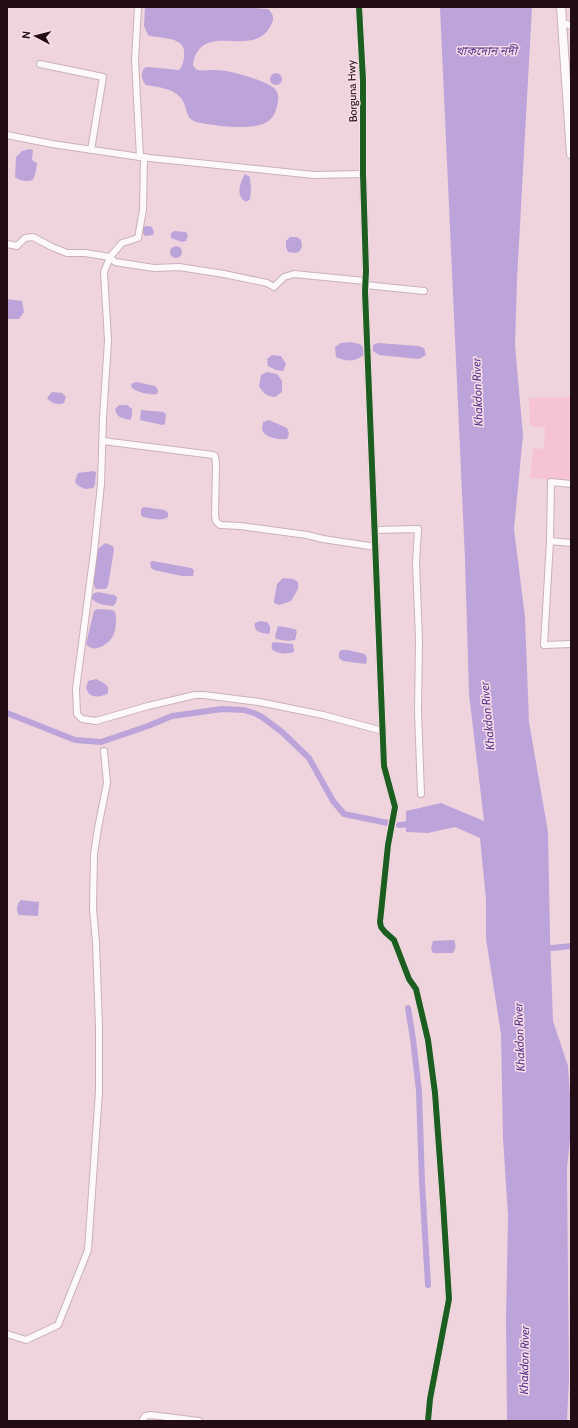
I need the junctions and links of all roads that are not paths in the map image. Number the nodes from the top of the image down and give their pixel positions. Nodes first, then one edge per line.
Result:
1 (138, 7) edge
2 (359, 7) edge
3 (561, 7) edge
4 (566, 7) edge
5 (569, 25) edge
6 (40, 64) dead end
7 (571, 83) edge
8 (7, 135) edge
9 (91, 150) junction
10 (571, 154) edge
11 (142, 157) junction
12 (363, 174) junction
13 (7, 244) edge
14 (110, 257) junction
15 (365, 283) junction
16 (424, 291) dead end
17 (103, 441) junction
18 (571, 484) edge
19 (376, 530) junction
20 (550, 541) junction
21 (571, 543) edge
22 (376, 548) junction
23 (571, 644) edge
24 (383, 731) junction
25 (104, 751) dead end
26 (421, 794) dead end
27 (7, 1334) edge
28 (142, 1421) edge
29 (199, 1421) edge
30 (428, 1421) edge

1 - 11 street
2 - 12 street, Borguna Hwy
3 - 10 main road
4 - 5 main road
5 - 7 main road
6 - 9 street
8 - 9 street
9 - 11 street
11 - 12 street
11 - 14 street
12 - 15 street, Borguna Hwy
13 - 14 street
14 - 15 street
14 - 17 street
15 - 16 street
15 - 19 street, Borguna Hwy
17 - 22 street
17 - 24 street
18 - 20 street
19 - 22 street, Borguna Hwy
19 - 26 street
20 - 21 street
20 - 23 street
22 - 24 street, Borguna Hwy
24 - 30 street, Borguna Hwy
25 - 27 street
28 - 29 street

